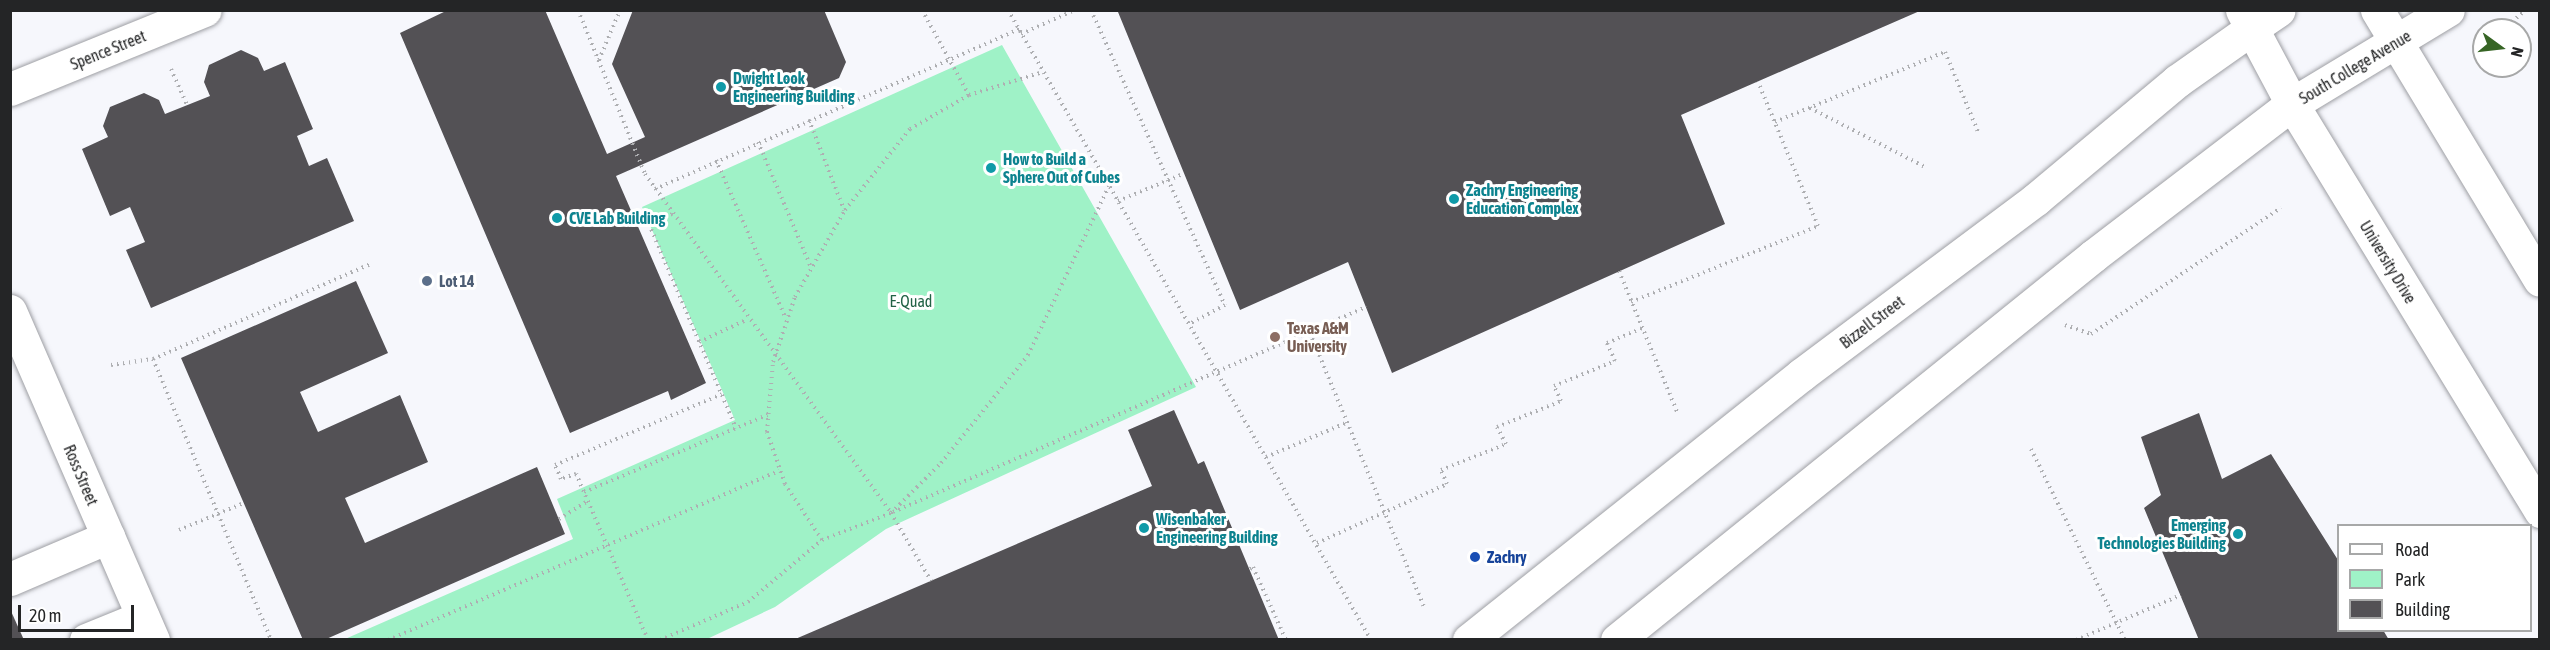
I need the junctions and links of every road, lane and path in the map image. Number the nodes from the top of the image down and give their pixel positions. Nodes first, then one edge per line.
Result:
1 (205, 10) edge
2 (578, 10) edge
3 (620, 10) edge
4 (922, 10) edge
5 (1008, 10) edge
6 (1075, 10) edge
7 (1091, 10) edge
8 (2279, 10) edge
9 (2377, 10) edge
10 (2448, 10) edge
11 (2247, 19) edge
12 (1019, 29) junction
13 (1021, 34) junction
14 (2396, 42) junction
15 (950, 58) junction
16 (599, 60) junction
17 (171, 69) dead end
18 (1043, 72) junction
19 (1758, 82) dead end
20 (10, 88) edge
21 (969, 95) junction
22 (2292, 104) junction
23 (187, 105) dead end
24 (1810, 107) junction
25 (809, 120) junction
26 (1775, 122) junction
27 (1979, 135) dead end
28 (758, 142) junction
29 (716, 160) junction
30 (1927, 168) dead end
31 (1183, 174) dead end
32 (1168, 180) junction
33 (1109, 185) junction
34 (655, 189) junction
35 (1118, 201) junction
36 (2281, 208) dead end
37 (844, 210) junction
38 (672, 214) junction
39 (370, 264) dead end
40 (810, 266) junction
41 (1619, 272) dead end
42 (2540, 280) edge
43 (1631, 302) junction
44 (1366, 307) dead end
45 (10, 311) edge
46 (2024, 312) junction
47 (748, 319) junction
48 (787, 320) junction
49 (1190, 324) junction
50 (1643, 328) junction
51 (1310, 333) junction
52 (699, 342) junction
53 (775, 357) junction
54 (153, 359) junction
55 (111, 365) dead end
56 (1216, 372) junction
57 (722, 394) junction
58 (1677, 412) dead end
59 (767, 414) junction
60 (1348, 422) junction
61 (736, 428) junction
62 (2031, 449) dead end
63 (1266, 457) junction
64 (779, 471) junction
65 (584, 492) junction
66 (588, 501) junction
67 (244, 503) dead end
68 (1385, 511) junction
69 (2540, 511) edge
70 (891, 513) junction
71 (218, 514) junction
72 (559, 519) dead end
73 (179, 530) dead end
74 (108, 537) junction
75 (822, 540) junction
76 (1317, 543) junction
77 (607, 545) junction
78 (1250, 568) dead end
79 (10, 579) edge
80 (931, 581) dead end
81 (2181, 595) dead end
82 (1425, 609) dead end
83 (2117, 621) junction
84 (148, 628) edge
85 (86, 639) edge
86 (271, 639) edge
87 (387, 639) edge
88 (648, 639) edge
89 (660, 639) edge
90 (1286, 639) edge
91 (1371, 639) edge
92 (1469, 639) edge
93 (1617, 639) edge
94 (2076, 639) edge
95 (2125, 639) edge

1 - 20 street, Spence Street
2 - 16 path
3 - 16 path
4 - 15 path
5 - 12 path
6 - 13 path
7 - 32 path
8 - 11 street, Bizzell Street
9 - 14 street
10 - 14 street, South College Avenue
11 - 22 street, University Drive
11 - 92 street, Bizzell Street
12 - 13 path
12 - 15 path
13 - 18 path
14 - 22 street, South College Avenue
14 - 42 street
15 - 21 path
15 - 25 path
16 - 34 path
17 - 23 path
18 - 21 path
18 - 33 path
19 - 26 path
21 - 37 path
22 - 46 street
22 - 69 street, University Drive
24 - 26 path
24 - 27 path
24 - 30 path
25 - 28 path
25 - 37 path
26 - 43 path
28 - 29 path
28 - 40 path
29 - 34 path
29 - 48 path
31 - 32 path
32 - 35 path
32 - 49 path
33 - 35 path
33 - 70 path
34 - 38 path
35 - 49 path
36 - 46 path
37 - 40 path
38 - 47 path
38 - 52 path
39 - 54 path
40 - 48 path
41 - 43 path
43 - 50 path
44 - 51 path
45 - 74 street, Ross Street
46 - 93 street
47 - 52 path
47 - 53 path
48 - 53 path
49 - 56 path
50 - 58 path
50 - 68 path
51 - 56 path
51 - 60 path
52 - 57 path
53 - 59 path
53 - 70 path
54 - 55 path
54 - 71 path
56 - 63 path
56 - 70 path
57 - 61 path
57 - 65 path
59 - 61 path
59 - 64 path
60 - 63 path
60 - 68 path
61 - 65 path
62 - 83 path
63 - 76 path
64 - 75 path
64 - 77 path
65 - 66 path
66 - 72 path
66 - 77 path
67 - 71 path
68 - 76 path
68 - 82 path
70 - 75 path
70 - 80 path
71 - 73 path
71 - 86 path
74 - 79 street
74 - 84 street, Ross Street
75 - 89 path
76 - 91 path
77 - 87 path
77 - 88 path
78 - 90 path
81 - 83 path
83 - 94 path
83 - 95 path
84 - 85 street

